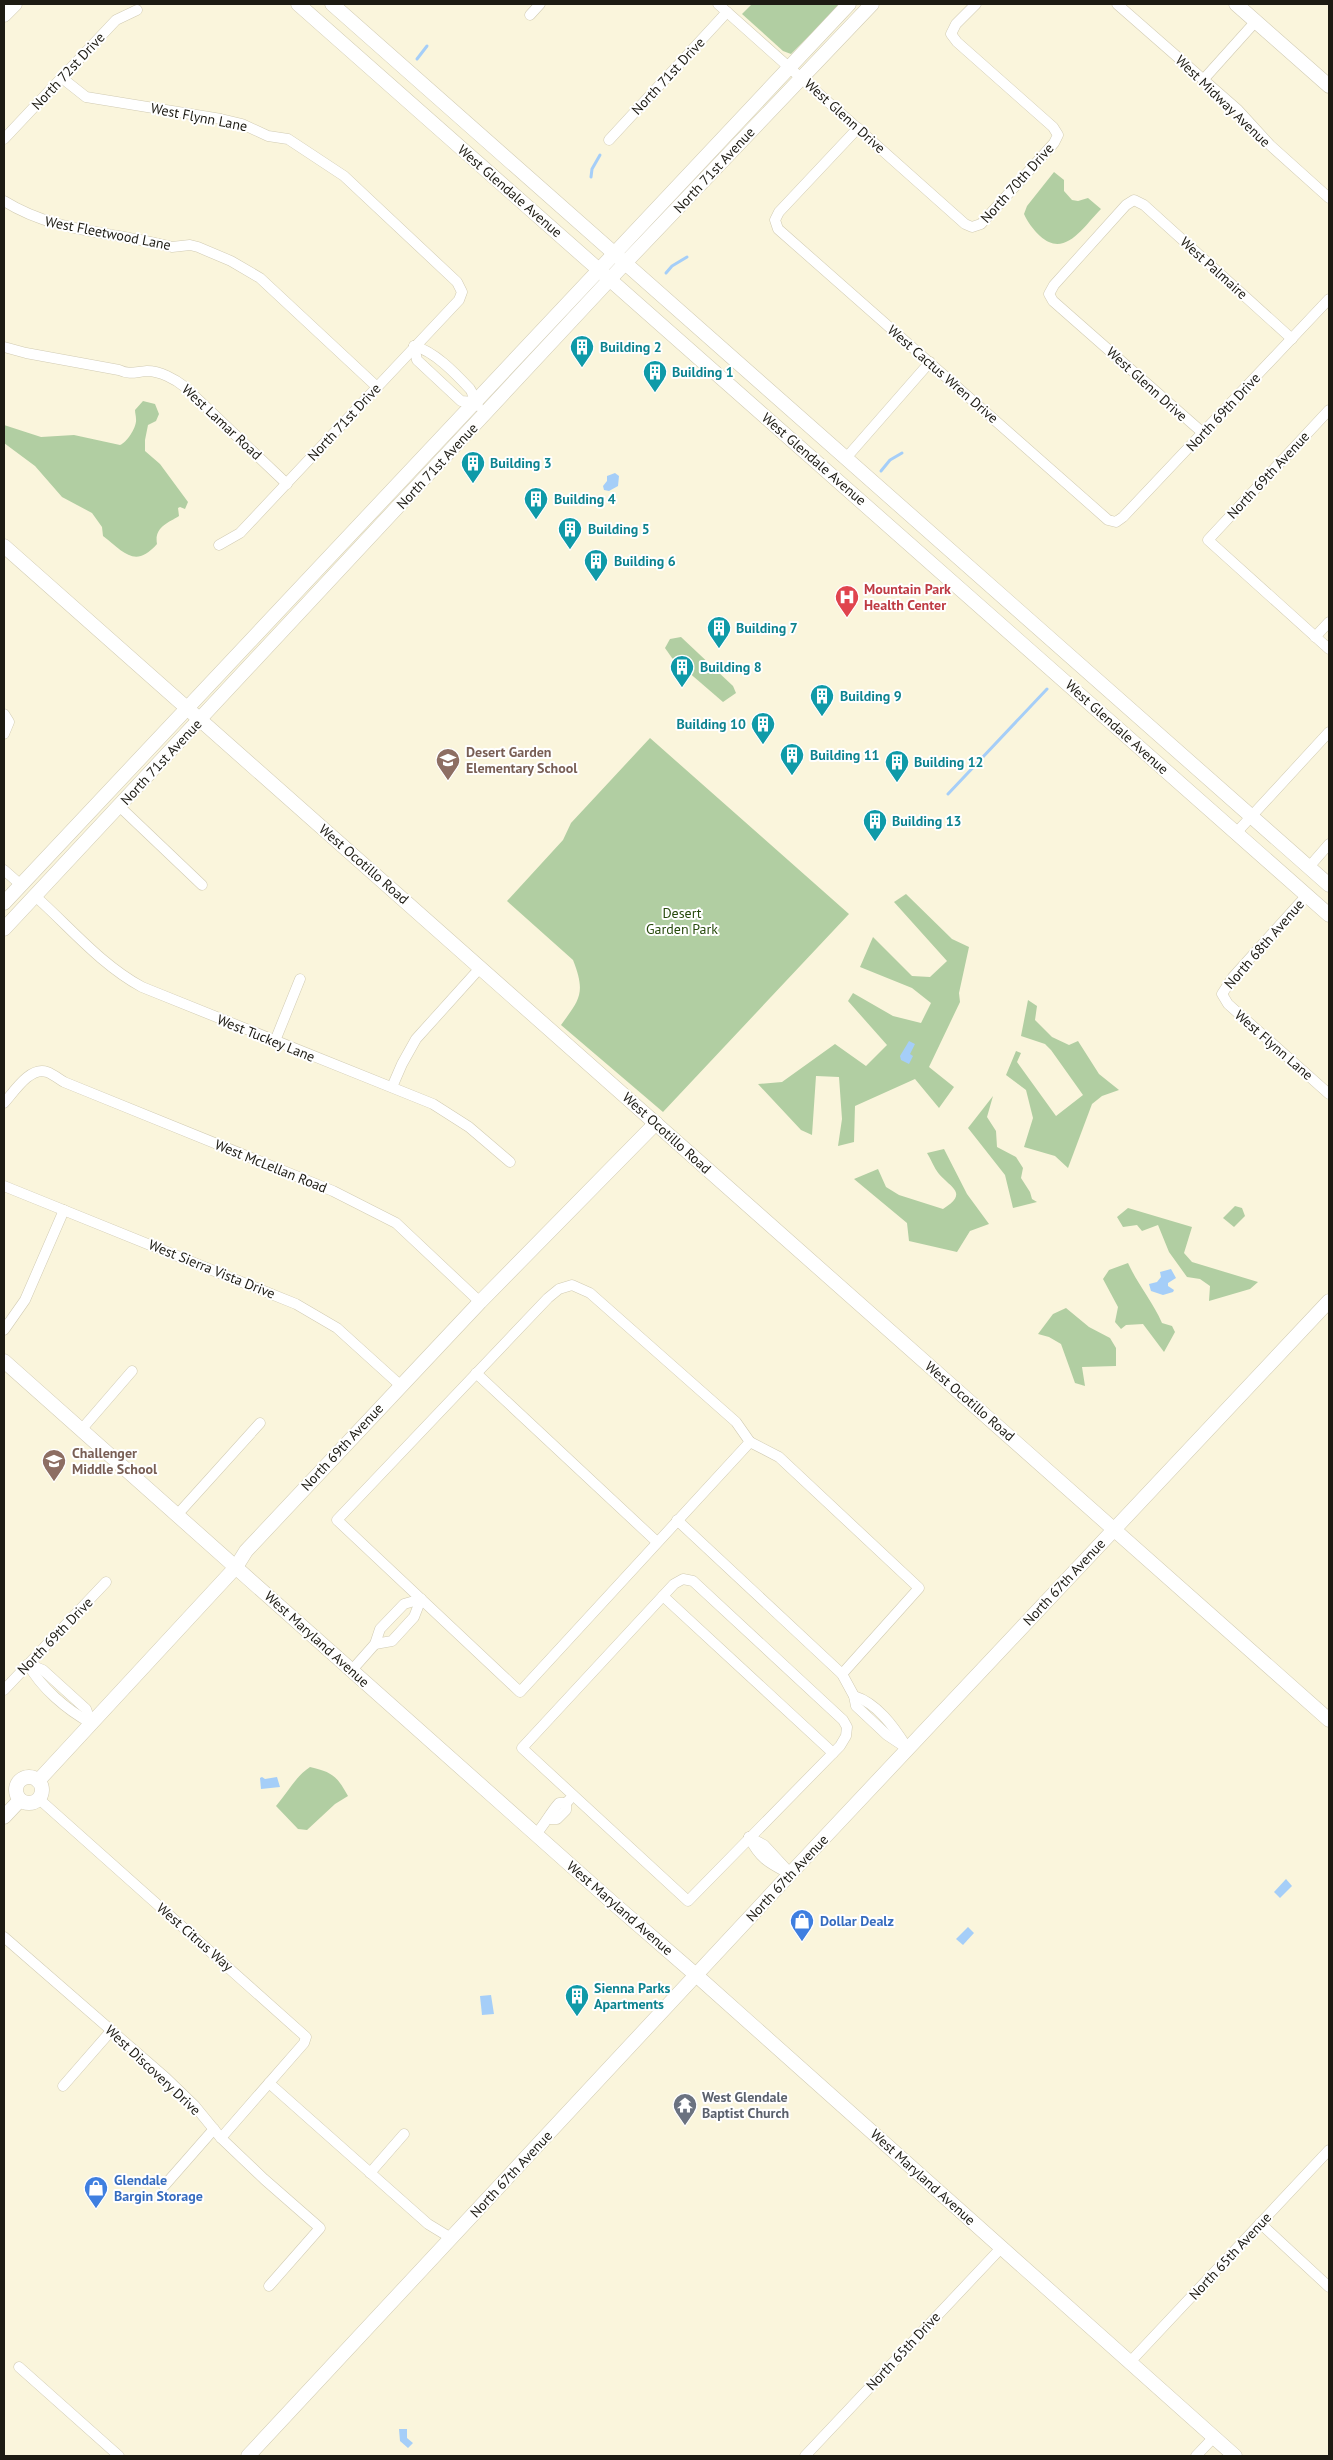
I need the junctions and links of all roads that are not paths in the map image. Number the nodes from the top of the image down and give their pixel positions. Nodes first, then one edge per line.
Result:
1 (15, 4) edge
2 (298, 4) edge
3 (332, 4) edge
4 (540, 4) edge
5 (718, 4) edge
6 (849, 4) edge
7 (872, 4) edge
8 (976, 4) edge
9 (1117, 4) edge
10 (1236, 4) edge
11 (137, 10) dead end
12 (727, 12) junction
13 (4, 15) edge
14 (530, 15) dead end
15 (1256, 21) junction
16 (790, 67) junction
17 (802, 77) junction
18 (62, 78) junction
19 (1203, 80) junction
20 (1329, 86) edge
21 (858, 128) junction
22 (4, 139) edge
23 (609, 140) dead end
24 (1329, 198) edge
25 (1134, 200) joint
26 (4, 201) edge
27 (972, 227) joint
28 (615, 252) junction
29 (626, 262) junction
30 (599, 269) junction
31 (611, 280) junction
32 (462, 292) joint
33 (1329, 299) edge
34 (1292, 339) junction
35 (414, 346) junction
36 (4, 347) edge
37 (930, 362) junction
38 (376, 386) junction
39 (474, 402) junction
40 (1329, 410) edge
41 (486, 414) junction
42 (1203, 434) junction
43 (846, 458) junction
44 (287, 484) junction
45 (1116, 522) joint
46 (220, 545) dead end
47 (4, 546) edge
48 (978, 574) junction
49 (962, 590) junction
50 (1329, 622) edge
51 (1315, 637) junction
52 (1329, 649) edge
53 (188, 708) junction
54 (6, 718) edge
55 (200, 720) junction
56 (1329, 732) edge
57 (4, 734) edge
58 (119, 806) junction
59 (1251, 816) junction
60 (1236, 833) junction
61 (1329, 844) edge
62 (1309, 867) junction
63 (4, 870) edge
64 (21, 885) junction
65 (202, 885) dead end
66 (1329, 885) edge
67 (1307, 895) junction
68 (35, 896) junction
69 (4, 904) edge
70 (1329, 904) edge
71 (1329, 914) edge
72 (4, 929) edge
73 (480, 968) junction
74 (300, 979) dead end
75 (1222, 994) joint
76 (275, 1041) junction
77 (392, 1087) junction
78 (1329, 1094) edge
79 (4, 1103) edge
80 (656, 1122) junction
81 (510, 1162) dead end
82 (4, 1186) edge
83 (64, 1210) junction
84 (480, 1302) junction
85 (1329, 1302) edge
86 (4, 1330) edge
87 (4, 1361) edge
88 (132, 1371) dead end
89 (476, 1373) junction
90 (400, 1385) junction
91 (260, 1424) dead end
92 (81, 1430) junction
93 (750, 1442) junction
94 (177, 1515) junction
95 (677, 1520) junction
96 (1115, 1529) junction
97 (657, 1542) junction
98 (236, 1567) junction
99 (106, 1582) dead end
100 (663, 1596) junction
101 (422, 1599) junction
102 (375, 1644) junction
103 (28, 1664) junction
104 (352, 1670) junction
105 (842, 1674) junction
106 (4, 1690) edge
107 (1329, 1720) edge
108 (91, 1724) junction
109 (908, 1749) junction
110 (832, 1753) junction
111 (38, 1781) junction
112 (573, 1795) junction
113 (39, 1799) junction
114 (20, 1800) junction
115 (4, 1817) edge
116 (536, 1834) junction
117 (749, 1837) junction
118 (790, 1874) junction
119 (4, 1937) edge
120 (696, 1975) junction
121 (111, 2031) junction
122 (270, 2083) junction
123 (63, 2086) dead end
124 (214, 2129) junction
125 (404, 2134) dead end
126 (222, 2138) junction
127 (1329, 2150) edge
128 (370, 2173) junction
129 (164, 2186) dead end
130 (1260, 2223) junction
131 (451, 2238) junction
132 (1002, 2246) junction
133 (269, 2286) dead end
134 (1329, 2287) edge
135 (1130, 2362) junction
136 (19, 2367) dead end
137 (1214, 2437) junction
138 (118, 2456) edge
139 (248, 2456) edge
140 (805, 2456) edge
141 (1196, 2456) edge
142 (1235, 2456) edge

1 - 13 street
2 - 30 street, West Glendale Avenue
3 - 28 street, West Glendale Avenue
4 - 14 street
5 - 12 street, West Glenn Drive
6 - 16 street, North 71st Avenue
7 - 17 street, North 71st Avenue
8 - 27 street, North 70th Drive
9 - 19 street, West Midway Avenue
10 - 15 street
11 - 18 street, North 72st Drive
12 - 16 street, West Glenn Drive
12 - 23 street, North 71st Drive
15 - 19 street
15 - 20 street
16 - 17 street, West Glenn Drive
16 - 28 street, North 71st Avenue
17 - 21 street, West Glenn Drive
17 - 29 street, North 71st Avenue
18 - 22 street, North 72st Drive
18 - 32 street, West Flynn Lane
19 - 24 street, West Midway Avenue
21 - 27 street, West Glenn Drive
21 - 37 street, West Cactus Wren Drive
25 - 34 street, West Palmaire
25 - 42 street, West Glenn Drive
26 - 38 street, West Fleetwood Lane
28 - 29 street, West Glendale Avenue
28 - 30 street, North 71st Avenue
29 - 31 street, North 71st Avenue
29 - 43 street, West Glendale Avenue
30 - 31 street, West Glendale Avenue
30 - 39 street, North 71st Avenue
31 - 41 street, North 71st Avenue
31 - 49 street, West Glendale Avenue
32 - 35 street, North 71st Drive
33 - 34 street, North 69th Drive
34 - 42 street, North 69th Drive
35 - 38 street, North 71st Drive
35 - 39 street
36 - 44 street, West Lamar Road
37 - 43 street
37 - 45 street, West Cactus Wren Drive
38 - 44 street, North 71st Drive
39 - 41 street
39 - 53 street, North 71st Avenue
40 - 51 street, North 69th Avenue
41 - 55 street, North 71st Avenue
42 - 45 street, North 69th Drive
43 - 48 street, West Glendale Avenue
44 - 46 street, North 71st Drive
47 - 53 street, West Ocotillo Road
48 - 49 street
48 - 59 street, West Glendale Avenue
49 - 60 street, West Glendale Avenue
50 - 51 street
51 - 52 street
53 - 55 street, West Ocotillo Road
53 - 64 street, North 71st Avenue
54 - 57 street
55 - 58 street, North 71st Avenue
55 - 73 street, West Ocotillo Road
56 - 59 street
58 - 65 street
58 - 68 street, North 71st Avenue
59 - 60 street
59 - 62 street, West Glendale Avenue
60 - 67 street, West Glendale Avenue
61 - 62 street
62 - 66 street, West Glendale Avenue
63 - 64 street
64 - 69 street, North 71st Avenue
67 - 70 street
67 - 71 street, West Glendale Avenue
67 - 75 street, North 68th Avenue
68 - 72 street, North 71st Avenue
68 - 76 street, West Tuckey Lane
73 - 77 street
73 - 80 street, West Ocotillo Road
74 - 76 street
75 - 78 street, West Flynn Lane
76 - 77 street, West Tuckey Lane
77 - 81 street, West Tuckey Lane
79 - 84 street, West McLellan Road
80 - 84 street, North 69th Avenue
80 - 96 street, West Ocotillo Road
82 - 83 street, West Sierra Vista Drive
83 - 86 street
83 - 90 street, West Sierra Vista Drive
84 - 90 street, North 69th Avenue
85 - 96 street, North 67th Avenue
87 - 92 street, West Maryland Avenue
88 - 92 street
89 - 93 street
89 - 97 street
89 - 101 street
90 - 98 street, North 69th Avenue
91 - 94 street
92 - 94 street, West Maryland Avenue
93 - 95 street
93 - 105 street
94 - 98 street, West Maryland Avenue
95 - 97 street
95 - 105 street
96 - 107 street, West Ocotillo Road
96 - 109 street, North 67th Avenue
97 - 101 street
98 - 104 street, West Maryland Avenue
98 - 108 street, North 69th Avenue
99 - 103 street, North 69th Drive
100 - 110 street
100 - 110 street
100 - 112 street
101 - 102 street
101 - 102 street
102 - 104 street
103 - 106 street, North 69th Drive
103 - 108 street
104 - 116 street, West Maryland Avenue
105 - 109 street
108 - 111 street, North 69th Avenue
109 - 118 street, North 67th Avenue
110 - 117 street
111 - 113 street
111 - 114 street
112 - 116 street
112 - 117 street
113 - 114 street
113 - 122 street, West Citrus Way
114 - 115 street
116 - 120 street, West Maryland Avenue
117 - 118 street
118 - 120 street, North 67th Avenue
119 - 121 street, West Discovery Drive
120 - 131 street, North 67th Avenue
120 - 132 street, West Maryland Avenue
121 - 123 street
121 - 124 street, West Discovery Drive
122 - 126 street, West Citrus Way
122 - 128 street
124 - 126 street, West Discovery Drive
124 - 129 street
125 - 128 street
126 - 133 street, West Discovery Drive
127 - 130 street, North 65th Avenue
128 - 131 street
130 - 134 street
130 - 135 street, North 65th Avenue
131 - 139 street, North 67th Avenue
132 - 135 street, West Maryland Avenue
132 - 140 street, North 65th Drive
135 - 137 street, West Maryland Avenue
136 - 138 street
137 - 141 street
137 - 142 street, West Maryland Avenue

